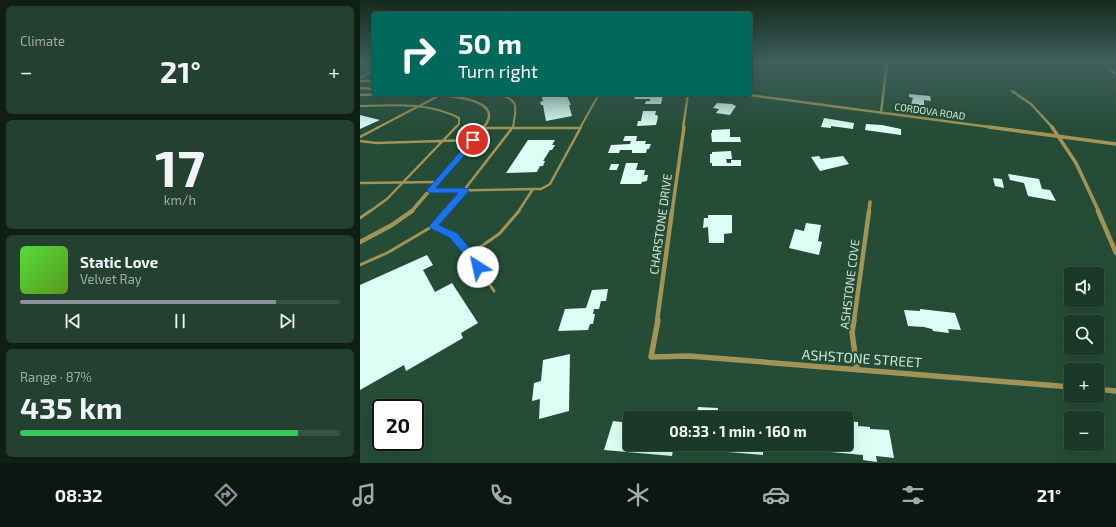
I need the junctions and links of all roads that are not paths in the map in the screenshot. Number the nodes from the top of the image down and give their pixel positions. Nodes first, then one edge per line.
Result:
1 (884, 85) edge
2 (360, 88) edge
3 (372, 88) edge
4 (1012, 91) dead end
5 (372, 94) edge
6 (360, 95) edge
7 (752, 95) edge
8 (438, 96) edge
9 (446, 96) edge
10 (504, 96) edge
11 (598, 96) edge
12 (688, 96) edge
13 (453, 97) joint
14 (360, 106) edge
15 (419, 106) junction
16 (881, 113) junction
17 (484, 128) junction
18 (513, 128) junction
19 (580, 128) junction
20 (360, 137) edge
21 (1061, 137) junction
22 (473, 140) junction
23 (360, 141) edge
24 (442, 141) junction
25 (1116, 144) edge
26 (404, 182) junction
27 (438, 182) junction
28 (360, 183) edge
29 (533, 189) junction
30 (430, 191) junction
31 (465, 191) junction
32 (870, 202) dead end
33 (360, 218) edge
34 (433, 226) junction
35 (360, 242) edge
36 (1116, 253) edge
37 (470, 254) junction
38 (360, 265) edge
39 (494, 292) dead end
40 (651, 357) joint
41 (857, 369) junction
42 (1064, 386) edge
43 (1104, 390) edge
44 (1116, 391) edge

1 - 16 street
2 - 3 street
4 - 21 street
5 - 6 street
7 - 16 street, CORDOVA ROAD
8 - 15 lane
9 - 13 street
10 - 18 lane
11 - 19 lane
12 - 40 street, CHARSTONE DRIVE
13 - 17 street
14 - 15 lane
15 - 20 lane
15 - 24 lane
16 - 21 street, CORDOVA ROAD
17 - 18 lane
17 - 22 street
18 - 19 lane
18 - 31 lane
19 - 29 lane
21 - 25 street, CORDOVA ROAD
21 - 36 street
22 - 24 lane
22 - 27 street
23 - 24 lane
24 - 26 lane
26 - 27 lane
26 - 28 lane
26 - 33 lane
27 - 30 street
29 - 31 lane
29 - 37 lane
30 - 31 lane
30 - 35 street
31 - 34 lane
32 - 41 street, ASHSTONE COVE
34 - 37 lane
34 - 38 lane
37 - 39 lane
40 - 41 street, ASHSTONE STREET
41 - 42 street, ASHSTONE STREET
43 - 44 street

